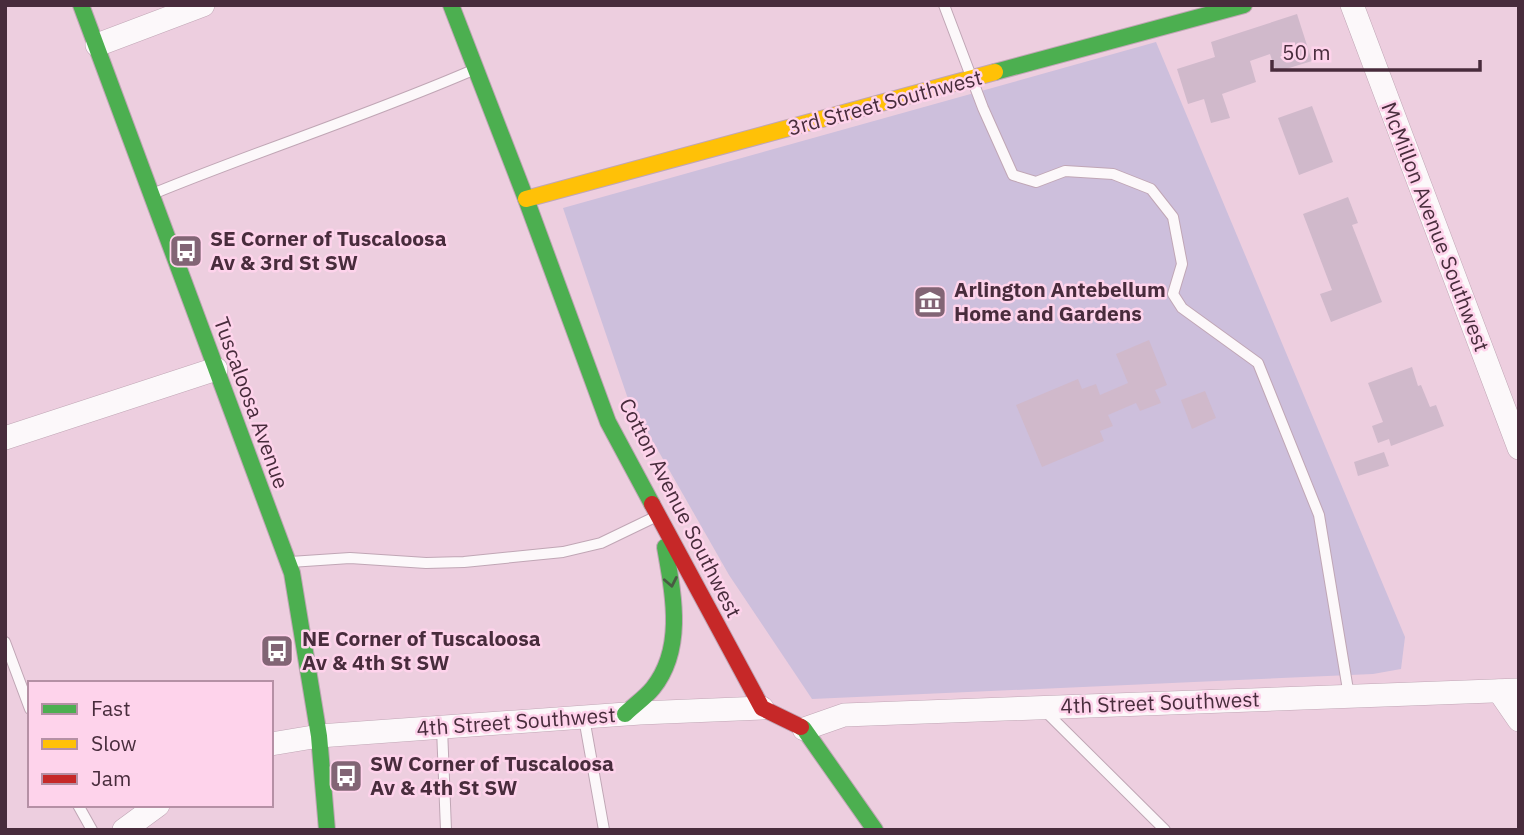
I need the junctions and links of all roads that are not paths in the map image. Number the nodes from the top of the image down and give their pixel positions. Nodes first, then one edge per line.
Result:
1 (81, 5) edge
2 (203, 5) edge
3 (451, 5) edge
4 (944, 5) edge
5 (1244, 5) edge
6 (1352, 5) edge
7 (97, 45) junction
8 (476, 69) junction
9 (972, 80) junction
10 (152, 194) junction
11 (526, 199) junction
12 (216, 369) junction
13 (5, 438) edge
14 (1519, 448) edge
15 (658, 515) junction
16 (288, 562) junction
17 (5, 642) edge
18 (8, 657) edge
19 (1509, 690) edge
20 (1349, 697) junction
21 (28, 704) edge
22 (1041, 707) junction
23 (762, 708) junction
24 (625, 714) junction
25 (584, 718) junction
26 (1519, 720) edge
27 (442, 728) junction
28 (804, 729) junction
29 (319, 736) junction
30 (273, 744) edge
31 (79, 807) edge
32 (155, 807) edge
33 (92, 830) edge
34 (124, 830) edge
35 (327, 830) edge
36 (446, 830) edge
37 (604, 830) edge
38 (875, 830) edge
39 (1165, 830) edge

1 - 7 street, Tuscaloosa Avenue
2 - 7 street
3 - 8 street, Cotton Avenue Southwest
4 - 9 lane
5 - 9 street, 3rd Street Southwest
6 - 14 street, McMillon Avenue Southwest
7 - 10 street, Tuscaloosa Avenue
8 - 10 lane
8 - 11 street, Cotton Avenue Southwest
9 - 11 street, 3rd Street Southwest
9 - 20 lane
10 - 12 street, Tuscaloosa Avenue
11 - 15 street, Cotton Avenue Southwest
12 - 13 street
12 - 16 street, Tuscaloosa Avenue
15 - 16 lane
15 - 23 street, Cotton Avenue Southwest
15 -> 24 street
16 - 29 street, Tuscaloosa Avenue
17 - 18 lane
18 - 21 lane
19 - 20 street, 4th Street Southwest
19 - 26 street
20 - 22 street, 4th Street Southwest
22 - 28 street, 4th Street Southwest
22 - 39 lane
23 - 24 street, 4th Street Southwest
23 - 28 street
24 - 25 street, 4th Street Southwest
25 - 27 street, 4th Street Southwest
25 - 37 lane
27 - 29 street, 4th Street Southwest
27 - 36 lane
28 - 38 street
29 - 30 street, 4th Street Southwest
29 - 35 street, Tuscaloosa Avenue
31 - 33 lane
32 - 34 street

